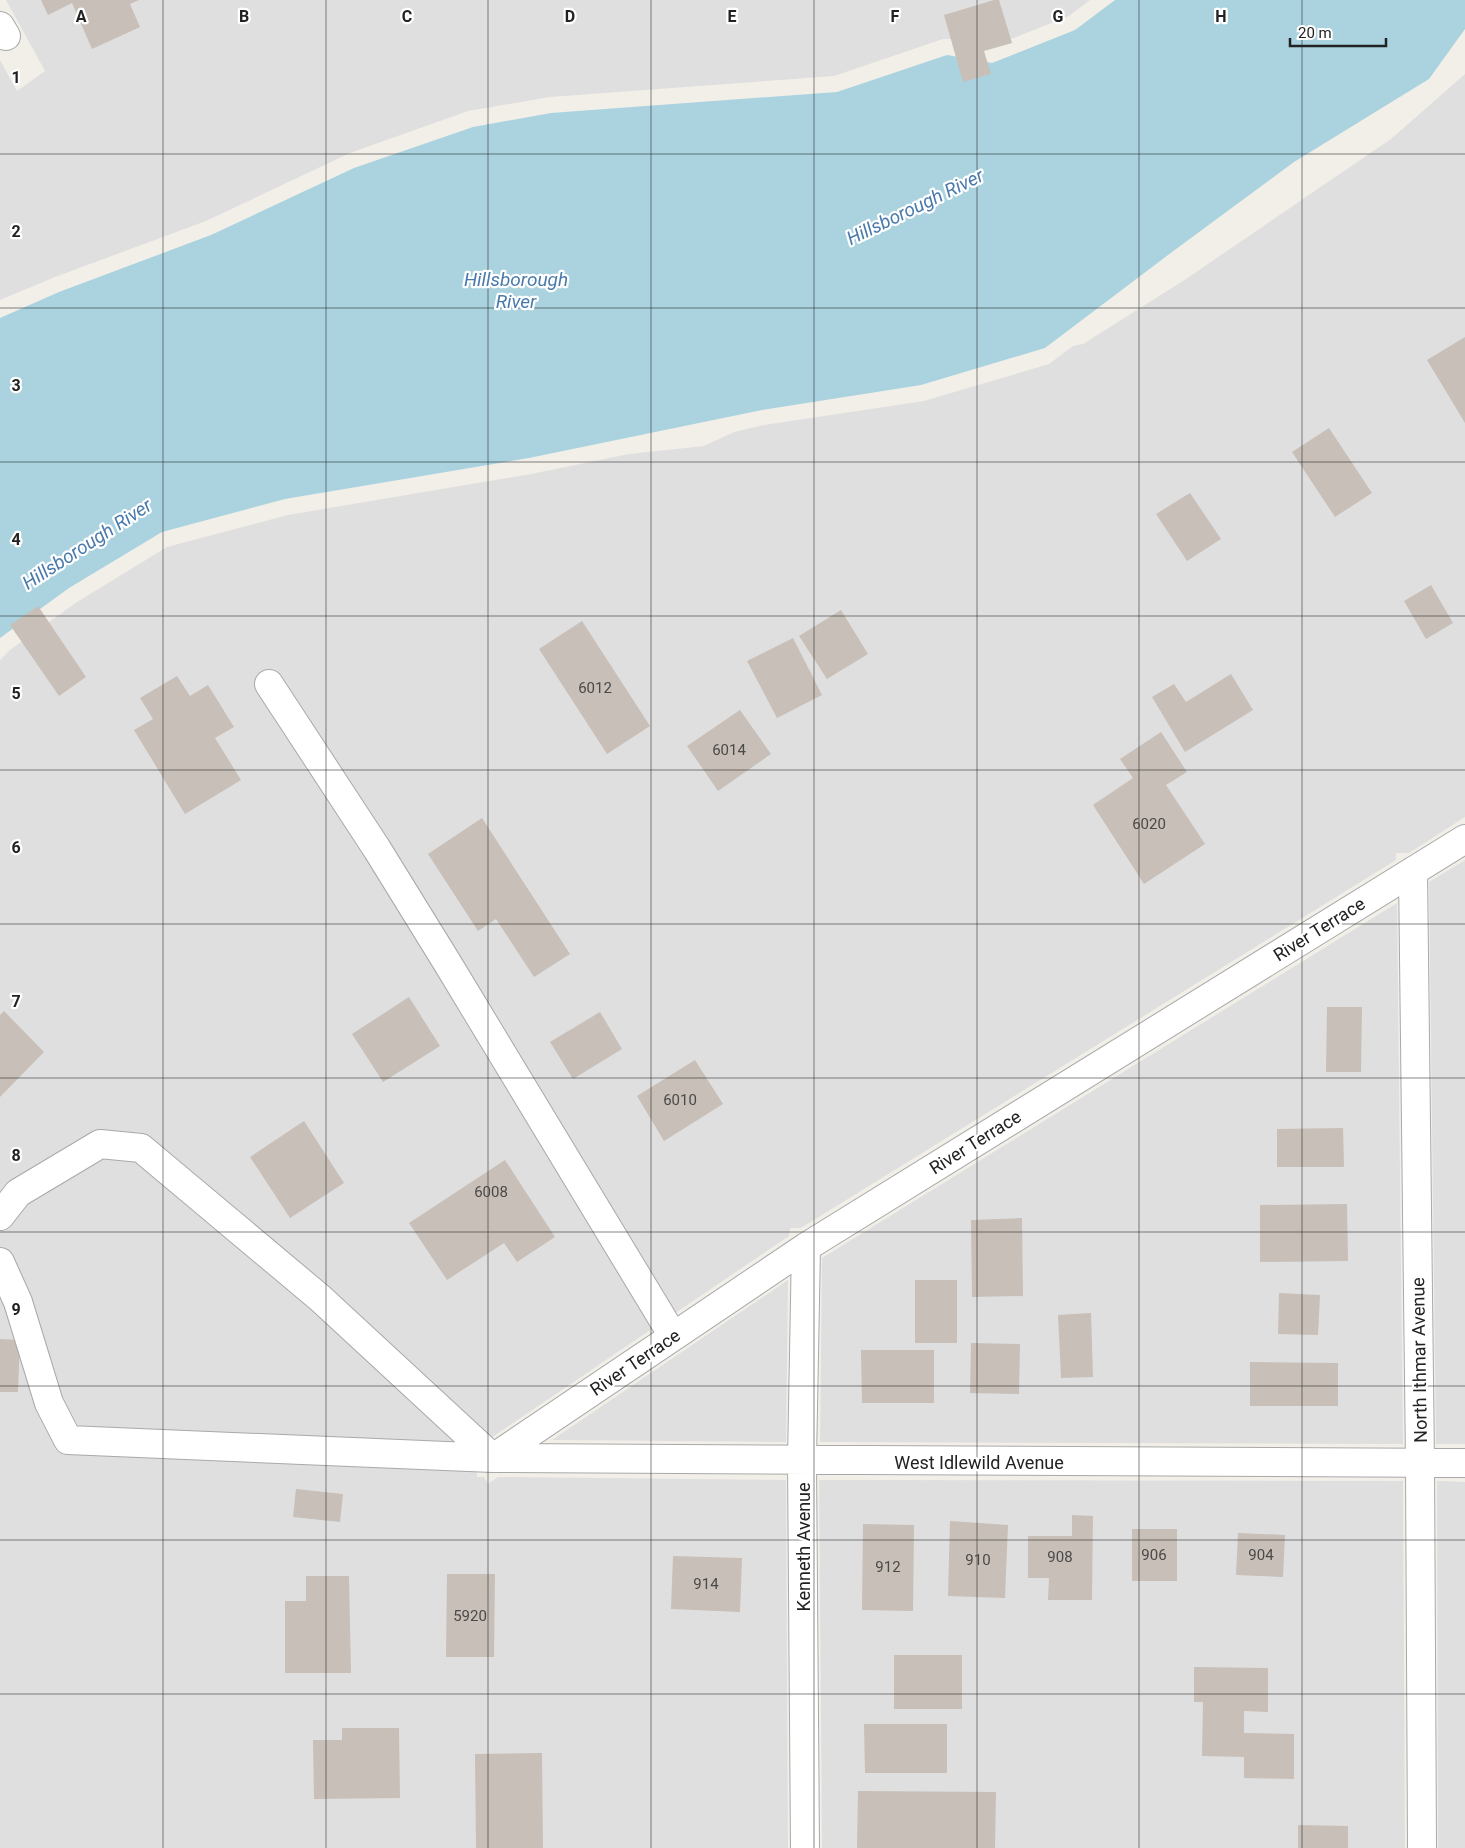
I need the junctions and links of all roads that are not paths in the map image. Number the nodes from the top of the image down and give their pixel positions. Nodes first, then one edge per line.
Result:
1 (269, 684) dead end
2 (1465, 839) edge
3 (1413, 871) junction
4 (0, 1216) edge
5 (806, 1247) junction
6 (0, 1262) edge
7 (673, 1336) junction
8 (493, 1458) junction
9 (802, 1461) junction
10 (1420, 1463) junction
11 (1465, 1463) edge
12 (805, 1848) edge
13 (1422, 1848) edge

1 - 7 street
2 - 3 street, River Terrace
3 - 5 street, River Terrace
3 - 10 street, North Ithmar Avenue
4 - 8 street
5 - 7 street, River Terrace
5 - 9 street, Kenneth Avenue
6 - 8 street, West Idlewild Avenue
7 - 8 street, River Terrace
8 - 9 street, West Idlewild Avenue
9 - 10 street, West Idlewild Avenue
9 - 12 street, Kenneth Avenue
10 - 11 street, West Idlewild Avenue
10 - 13 street, North Ithmar Avenue

